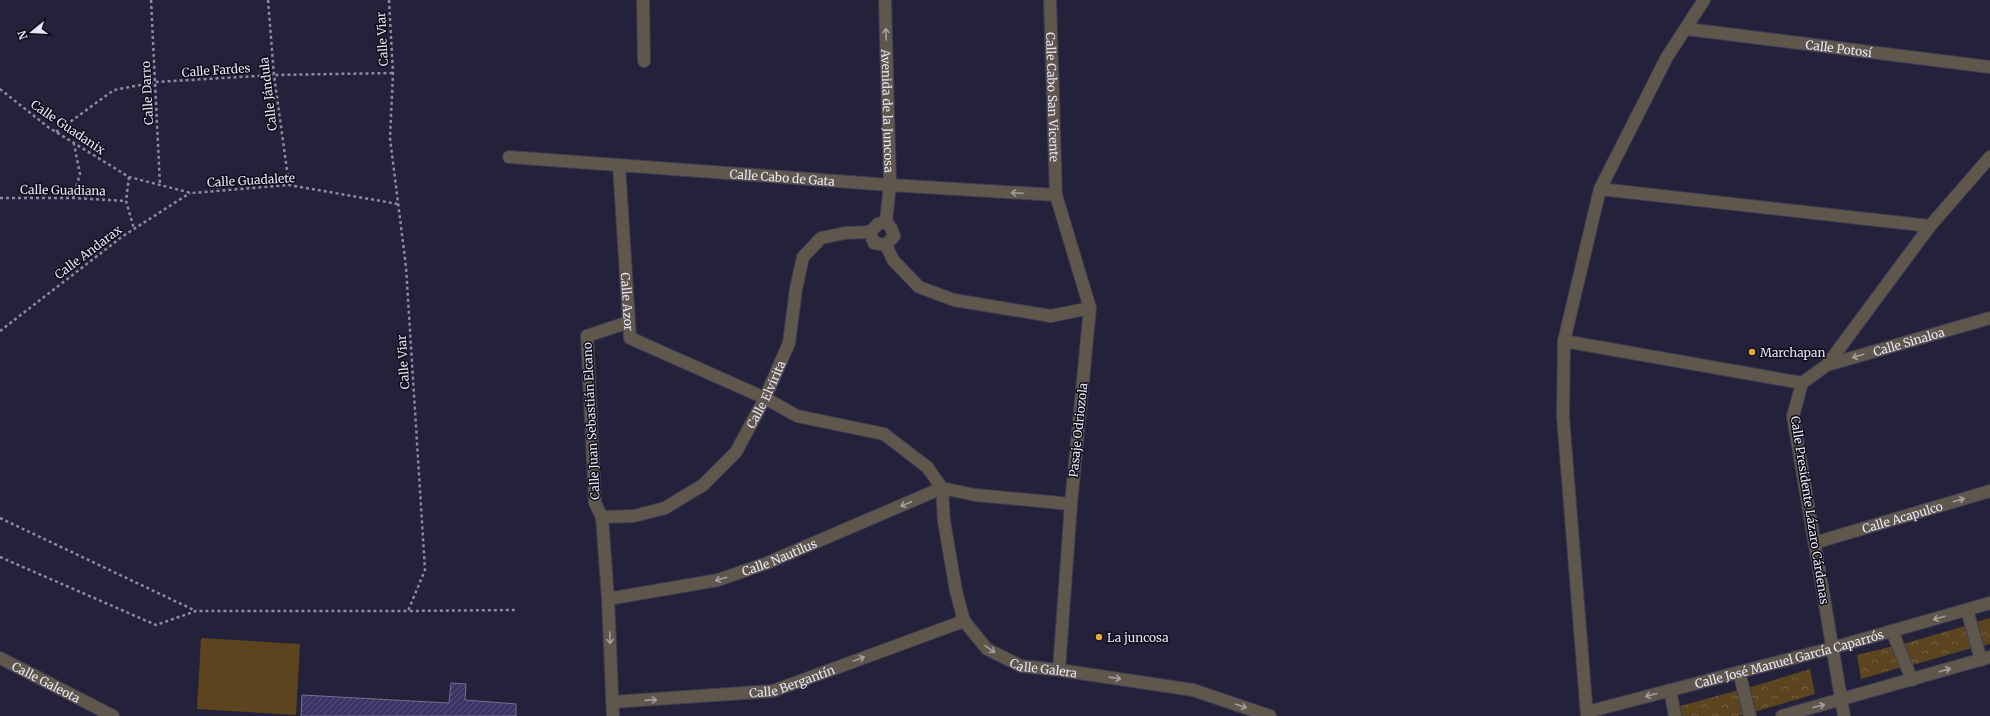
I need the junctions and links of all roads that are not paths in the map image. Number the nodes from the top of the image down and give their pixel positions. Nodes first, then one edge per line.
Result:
1 (642, 0) edge
2 (885, 0) edge
3 (1050, 0) edge
4 (1704, 0) edge
5 (1687, 28) junction
6 (644, 61) dead end
7 (1990, 67) edge
8 (510, 157) dead end
9 (1990, 157) edge
10 (619, 165) junction
11 (890, 185) junction
12 (1600, 189) junction
13 (1056, 195) junction
14 (886, 221) junction
15 (1930, 226) junction
16 (870, 232) junction
17 (886, 245) junction
18 (1090, 308) junction
19 (1990, 318) edge
20 (628, 322) junction
21 (1564, 341) junction
22 (1827, 365) junction
23 (1802, 384) junction
24 (765, 398) junction
25 (942, 488) junction
26 (1990, 491) edge
27 (1071, 504) junction
28 (602, 517) junction
29 (1814, 543) junction
30 (608, 599) junction
31 (1990, 603) edge
32 (1967, 610) junction
33 (964, 621) junction
34 (1892, 631) junction
35 (1832, 648) junction
36 (0, 658) edge
37 (1986, 659) edge
38 (1059, 670) junction
39 (1739, 672) junction
40 (1912, 680) junction
41 (1670, 690) junction
42 (1842, 700) junction
43 (612, 702) junction
44 (1587, 714) edge
45 (113, 716) edge
46 (614, 716) edge
47 (1270, 716) edge
48 (1675, 716) edge
49 (1750, 716) edge
50 (1782, 716) edge
51 (1844, 716) edge

1 - 6 street
11 -> 2 street, Avenida de la Juncosa
3 - 13 street, Calle Cabo San Vicente
4 - 5 street
5 - 7 street, Calle Potosí
5 - 12 street
8 - 10 street, Calle Cabo de Gata
9 - 15 street
10 - 11 street, Calle Cabo de Gata
10 - 20 street, Calle Azor
13 -> 11 street, Calle Cabo de Gata
11 - 14 street, Avenida de la Juncosa
12 - 15 street
12 - 21 street
13 - 18 street, Pasaje Odriozola
14 - 16 street
14 - 17 street
15 - 22 street
16 - 17 street
16 - 24 street, Calle Elvirita
17 - 18 street
18 - 27 street, Pasaje Odriozola
19 -> 22 street, Calle Sinaloa
20 - 24 street, Calle Azor
20 - 28 street, Calle Juan Sebastián Elcano
21 - 23 street
21 - 44 street
22 - 23 street
23 - 29 street, Calle Presidente Lázaro Cárdenas
24 - 25 street
24 - 28 street, Calle Elvirita
25 - 27 street
25 -> 30 street, Calle Nautilus
25 - 33 street, Calle Galera
29 -> 26 street, Calle Acapulco
27 - 38 street, Pasaje Odriozola
28 - 30 street, Calle Juan Sebastián Elcano
29 - 35 street, Calle Presidente Lázaro Cárdenas
30 -> 43 street, Calle Juan Sebastián Elcano
31 - 32 street, Calle José Manuel García Caparrós
32 -> 34 street, Calle José Manuel García Caparrós
32 - 37 street
33 -> 38 street, Calle Galera
43 -> 33 street, Calle Bergantín
34 - 35 street, Calle José Manuel García Caparrós
34 - 40 street
35 - 39 street, Calle José Manuel García Caparrós
35 - 42 street, Calle Presidente Lázaro Cárdenas
36 - 45 street, Calle Galeota
40 -> 37 street
38 -> 47 street, Calle Galera
39 - 41 street, Calle José Manuel García Caparrós
39 - 49 street
40 - 42 street
41 -> 44 street, Calle José Manuel García Caparrós
41 - 48 street
50 -> 42 street
42 - 51 street, Calle Presidente Lázaro Cárdenas
43 - 46 street, Calle Juan Sebastián Elcano

